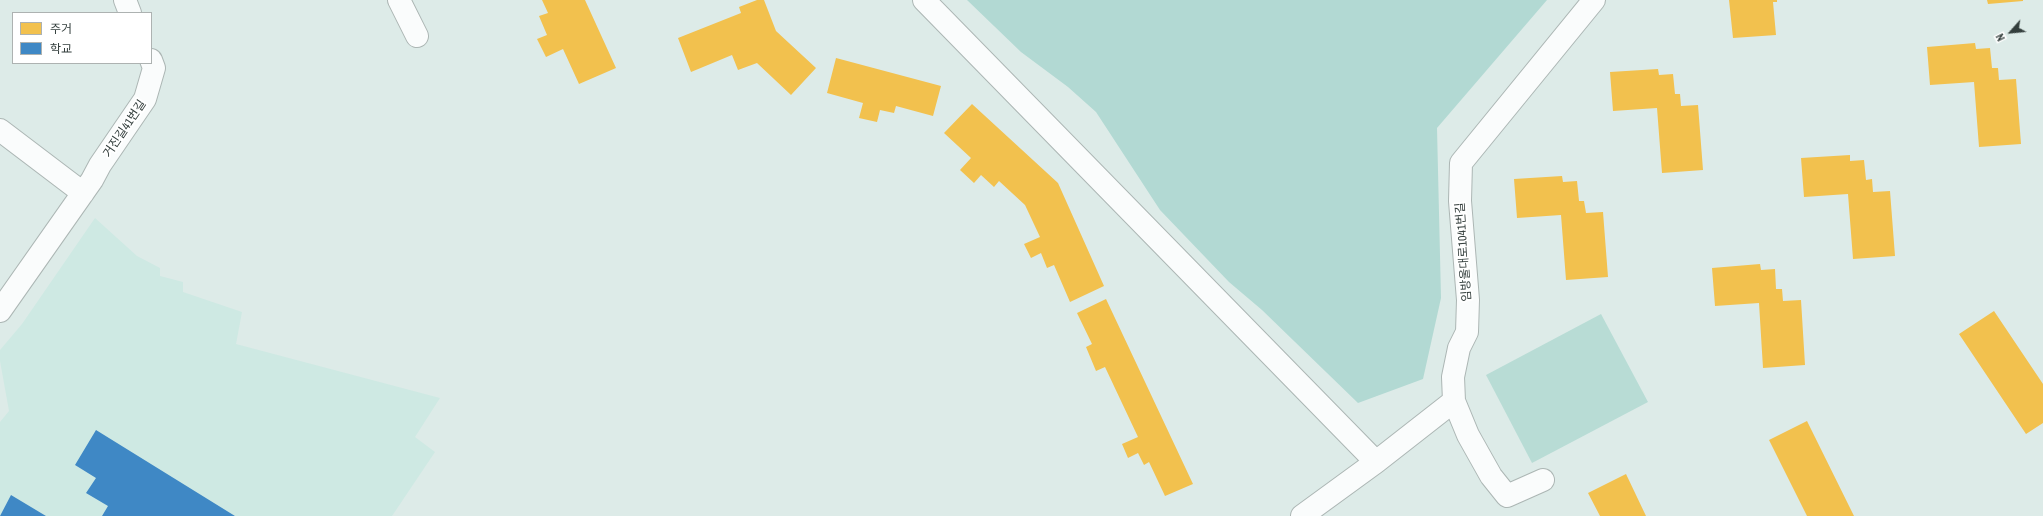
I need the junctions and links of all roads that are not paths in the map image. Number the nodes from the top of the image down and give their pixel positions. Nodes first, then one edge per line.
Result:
1 (125, 0) edge
2 (399, 0) edge
3 (924, 0) edge
4 (1594, 0) edge
5 (130, 12) edge
6 (417, 36) dead end
7 (152, 63) edge
8 (0, 130) edge
9 (83, 193) junction
10 (0, 311) edge
11 (1454, 401) junction
12 (1376, 462) junction
13 (1543, 480) dead end
14 (1302, 516) edge

1 - 5 street
2 - 6 street
3 - 12 street
4 - 11 street, 임방울대로1041번길
7 - 9 street, 거진길41번길
8 - 9 street
9 - 10 street, 거진길41번길
11 - 12 street
11 - 13 street, 임방울대로1041번길
12 - 14 street

